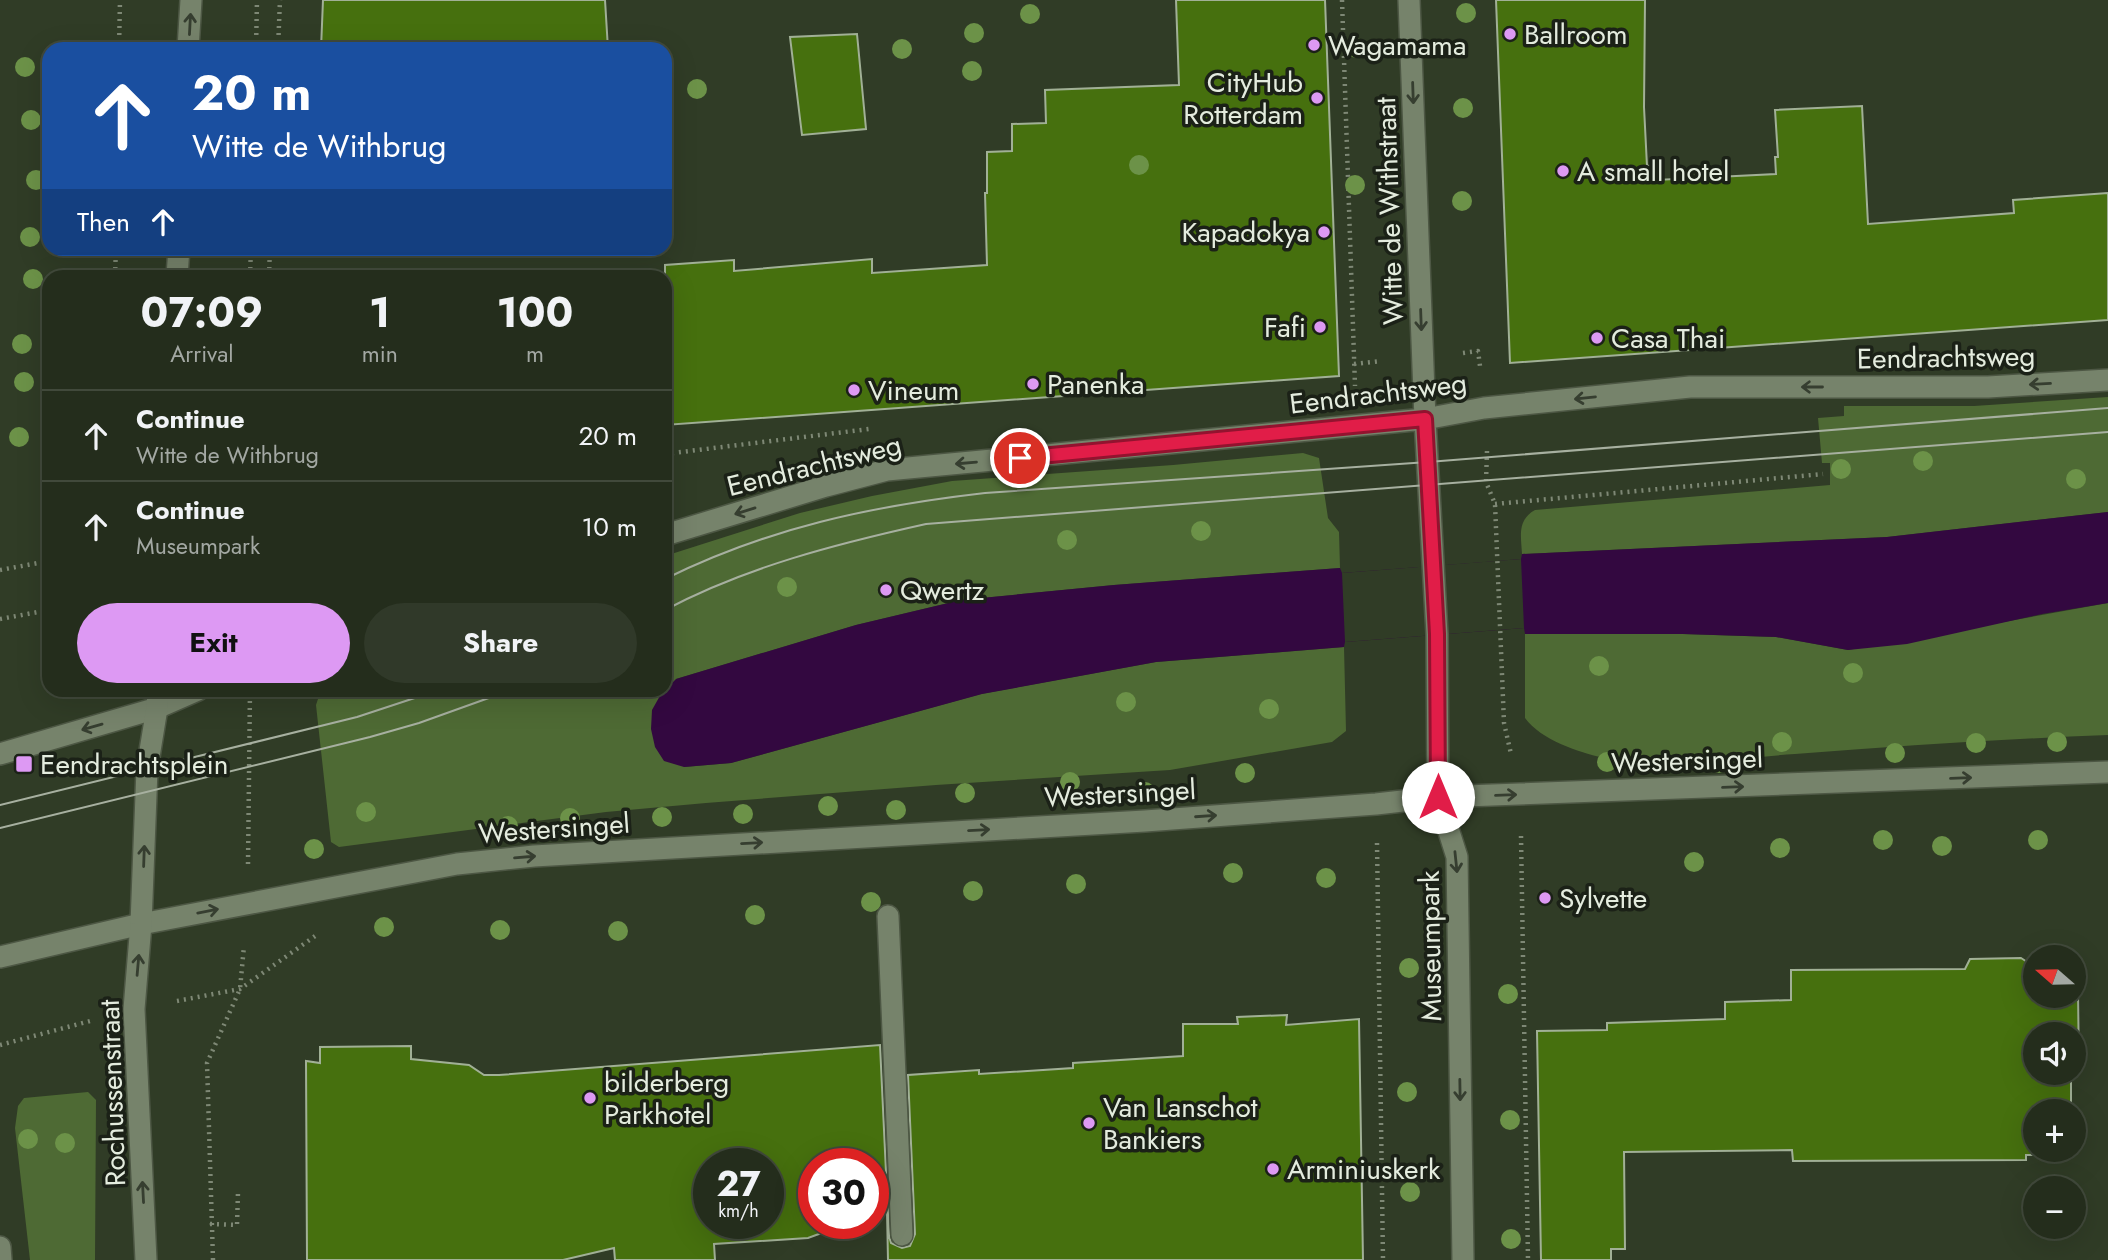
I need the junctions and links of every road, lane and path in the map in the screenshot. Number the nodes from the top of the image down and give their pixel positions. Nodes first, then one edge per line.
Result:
1 (120, 0) edge
2 (191, 0) edge
3 (257, 0) edge
4 (280, 0) edge
5 (1342, 0) edge
6 (1409, 0) edge
7 (119, 42) edge
8 (188, 42) edge
9 (256, 42) edge
10 (278, 42) edge
11 (2108, 380) edge
12 (1356, 394) dead end
13 (1425, 419) junction
14 (875, 428) dead end
15 (672, 453) edge
16 (1823, 474) dead end
17 (1495, 504) dead end
18 (672, 533) edge
19 (1498, 561) dead end
20 (42, 562) edge
21 (0, 570) edge
22 (42, 611) edge
23 (0, 619) edge
24 (250, 697) edge
25 (158, 699) edge
26 (0, 754) edge
27 (2108, 772) edge
28 (1521, 795) junction
29 (1438, 797) junction
30 (1376, 804) junction
31 (248, 904) junction
32 (888, 916) dead end
33 (141, 924) junction
34 (0, 957) edge
35 (239, 1192) dead end
36 (210, 1224) junction
37 (902, 1235) dead end
38 (0, 1247) edge
39 (1, 1260) edge
40 (146, 1260) edge
41 (213, 1260) edge
42 (1383, 1260) edge
43 (1463, 1260) edge
44 (1528, 1260) edge

1 - 7 path
8 -> 2 street
3 - 9 path
4 - 10 path
5 - 12 path
6 -> 13 street, Witte de Withstraat
11 -> 13 street, Eendrachtsweg
13 -> 18 street, Eendrachtsweg
13 - 29 street, Museumpark
14 - 15 path
16 - 17 path
19 - 28 path
20 - 21 path
22 - 23 path
24 - 31 path
25 -> 26 street
33 -> 25 street
28 -> 27 street, Westersingel
29 -> 28 street, Westersingel
28 - 44 path
29 - 30 street, Westersingel
29 -> 43 street, Museumpark
31 -> 30 street, Westersingel
30 - 42 path
33 -> 31 street, Westersingel
31 - 36 path
32 - 37 street
33 - 34 street
40 -> 33 street, Rochussenstraat
35 - 36 path
36 - 41 path
38 - 39 street

